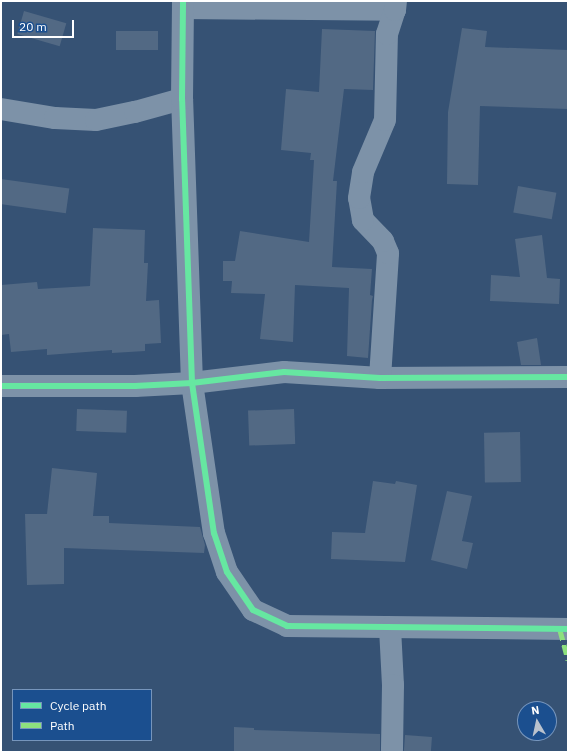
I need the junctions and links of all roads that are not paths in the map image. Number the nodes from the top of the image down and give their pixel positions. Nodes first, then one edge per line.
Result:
1 (183, 4) edge
2 (396, 5) edge
3 (182, 99) junction
4 (1, 109) edge
5 (568, 377) edge
6 (380, 378) junction
7 (192, 383) junction
8 (1, 386) edge
9 (390, 628) junction
10 (568, 629) edge
11 (392, 752) edge

1 - 2 street
1 - 3 street
2 - 6 street
3 - 4 street
3 - 7 street
5 - 6 street
6 - 7 street
7 - 8 street
7 - 9 street
9 - 10 street
9 - 11 street

